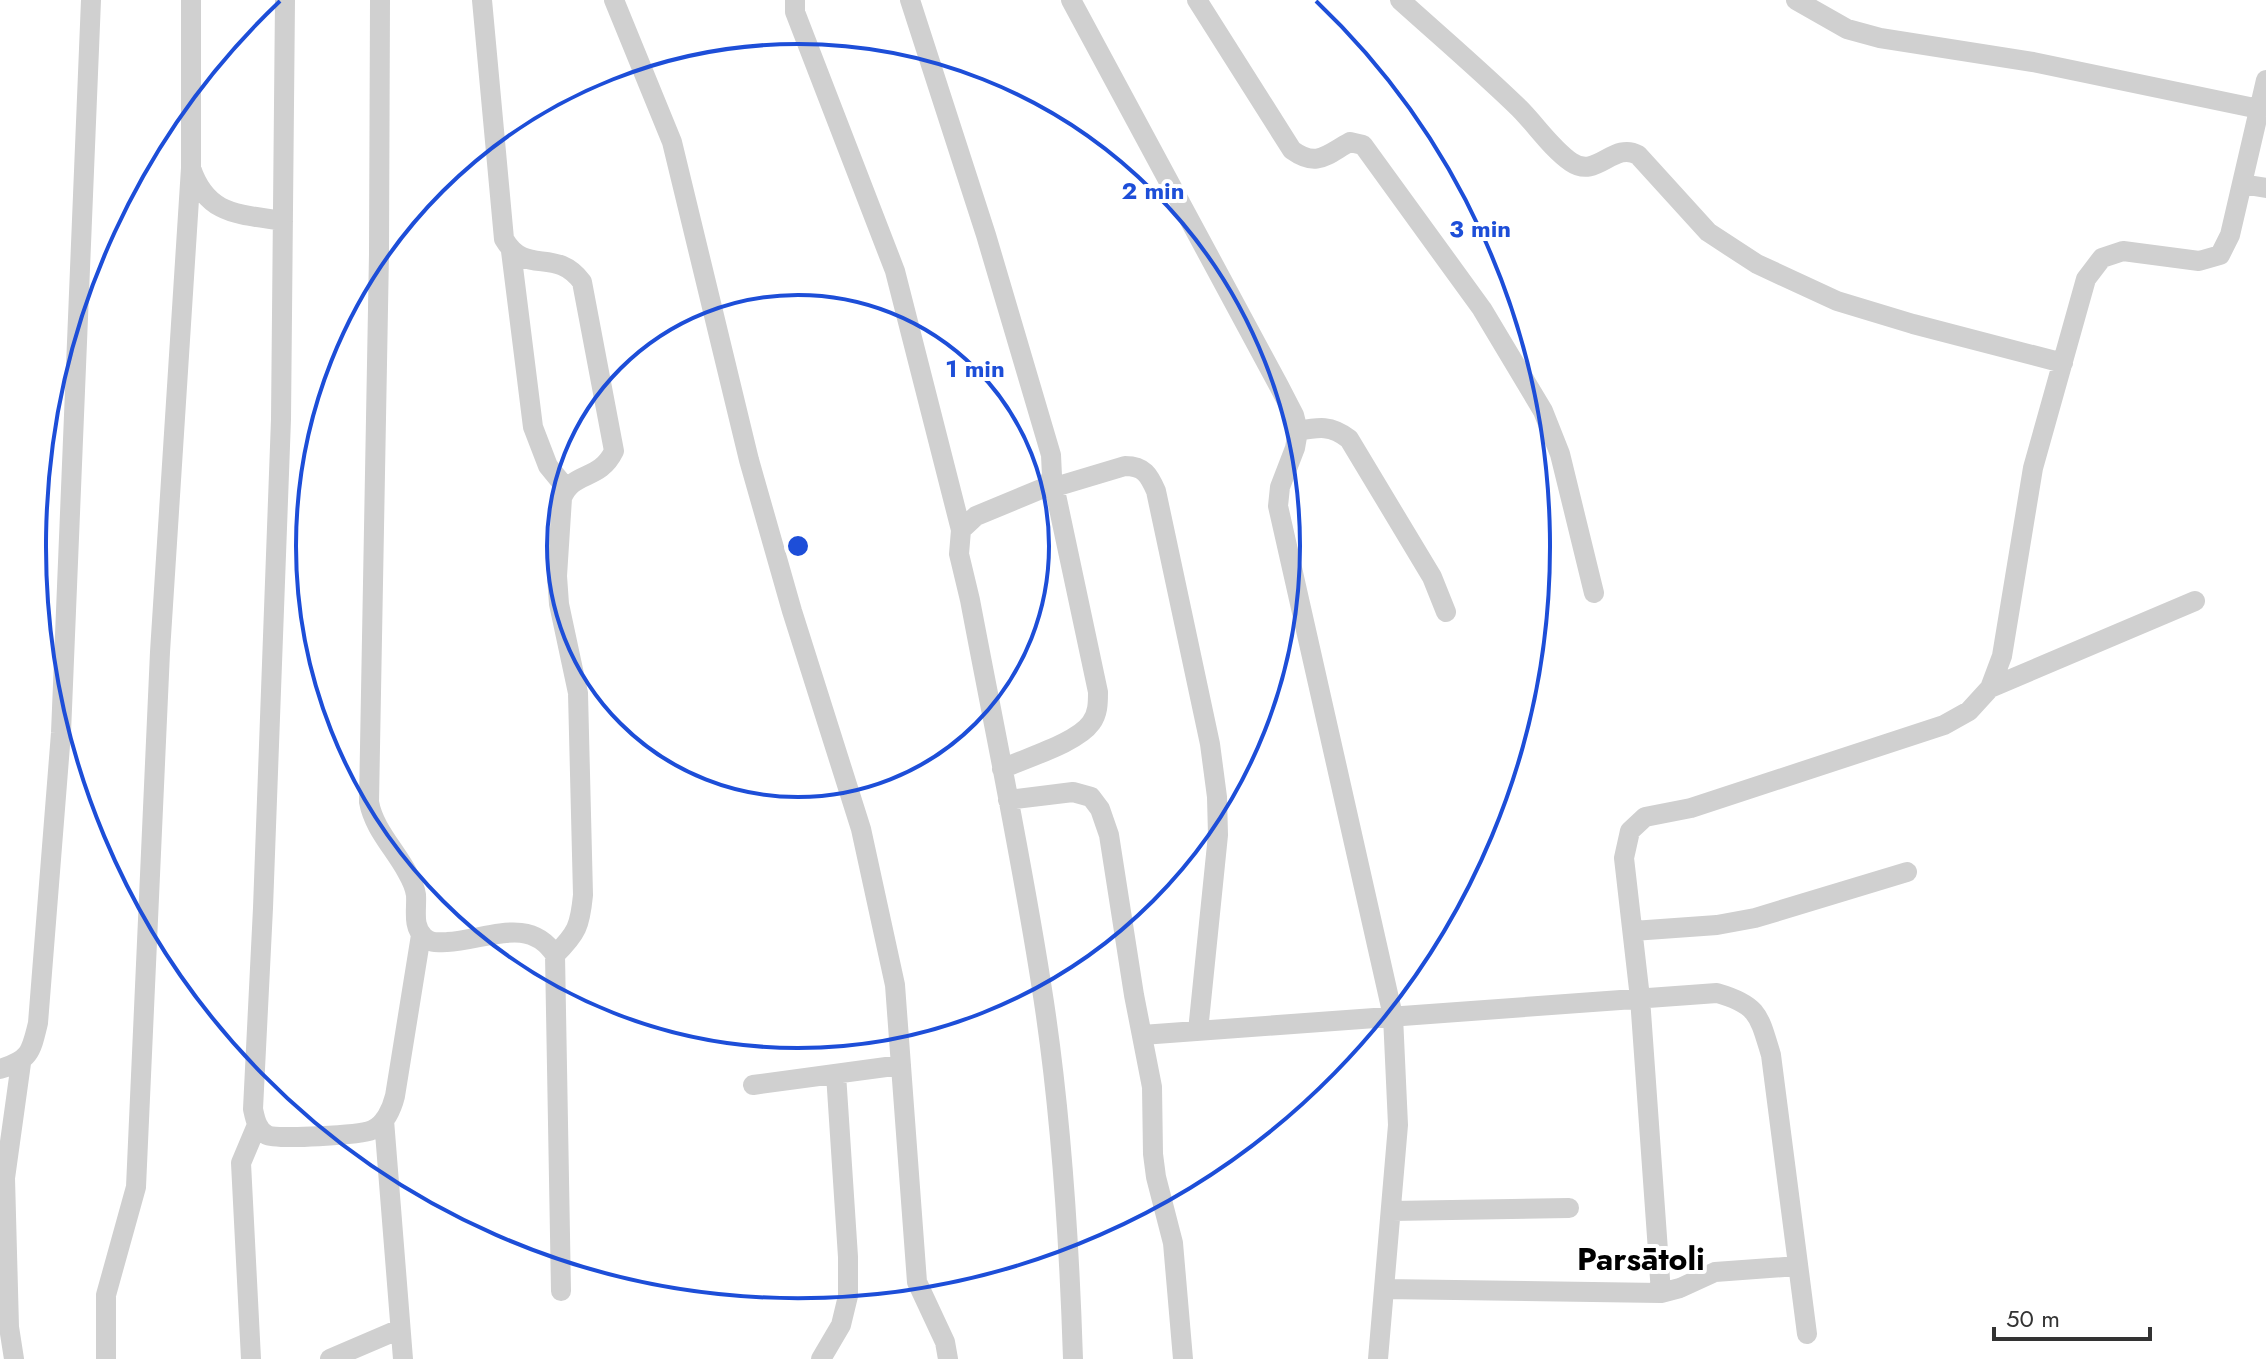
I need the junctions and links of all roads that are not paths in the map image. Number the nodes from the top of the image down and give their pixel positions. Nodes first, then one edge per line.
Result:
1 (91, 0) edge
2 (191, 0) edge
3 (285, 0) edge
4 (380, 0) edge
5 (482, 0) edge
6 (614, 0) edge
7 (795, 0) edge
8 (910, 0) edge
9 (1071, 0) edge
10 (1197, 0) edge
11 (1400, 0) edge
12 (1796, 0) edge
13 (2266, 80) edge
14 (2259, 109) junction
15 (191, 168) junction
16 (2242, 184) junction
17 (2266, 188) edge
18 (283, 221) junction
19 (511, 251) junction
20 (2063, 363) junction
21 (1298, 431) junction
22 (1054, 481) junction
23 (566, 488) junction
24 (961, 530) junction
25 (1594, 593) dead end
26 (2195, 601) dead end
27 (1446, 612) dead end
28 (1990, 688) junction
29 (1002, 769) junction
30 (1008, 800) junction
31 (1907, 872) dead end
32 (1633, 931) junction
33 (421, 935) junction
34 (555, 955) junction
35 (1640, 998) junction
36 (1393, 1016) junction
37 (1198, 1031) junction
38 (1142, 1035) junction
39 (21, 1063) junction
40 (901, 1065) junction
41 (0, 1069) edge
42 (836, 1074) junction
43 (753, 1085) dead end
44 (384, 1120) junction
45 (257, 1125) junction
46 (1569, 1208) dead end
47 (1392, 1211) junction
48 (1798, 1266) junction
49 (1384, 1289) junction
50 (561, 1291) dead end
51 (1661, 1293) junction
52 (400, 1329) junction
53 (1807, 1334) dead end
54 (14, 1359) edge
55 (106, 1359) edge
56 (251, 1359) edge
57 (330, 1359) edge
58 (403, 1359) edge
59 (821, 1359) edge
60 (948, 1359) edge
61 (1073, 1359) edge
62 (1183, 1359) edge
63 (1378, 1359) edge

1 - 39 street
2 - 15 street
3 - 18 street
4 - 33 street
5 - 19 street
6 - 40 street
7 - 24 street
8 - 22 street
9 - 21 street
10 - 25 street
11 - 20 street
12 - 14 street
13 - 14 street
14 - 16 street
15 - 18 street
15 - 55 street
16 - 17 street
16 - 20 street
18 - 45 street
19 - 23 street
19 - 23 street
20 - 28 street
21 - 27 street
21 - 36 street
22 - 24 street
22 - 29 street
22 - 37 street
23 - 34 street
24 - 29 street
26 - 28 street
28 - 32 street
29 - 30 street
30 - 38 street
30 - 61 street
31 - 32 street
32 - 35 street
33 - 34 street
33 - 44 street
34 - 50 street
35 - 36 street
35 - 48 street
35 - 51 street
36 - 37 street
36 - 47 street
37 - 38 street
38 - 62 street
39 - 41 street
39 - 54 street
40 - 42 street
40 - 60 street
42 - 43 street
42 - 59 street
44 - 45 street
44 - 52 street
45 - 56 street
46 - 47 street
47 - 49 street
48 - 51 street
48 - 53 street
49 - 51 street
49 - 63 street
52 - 57 street
52 - 58 street

